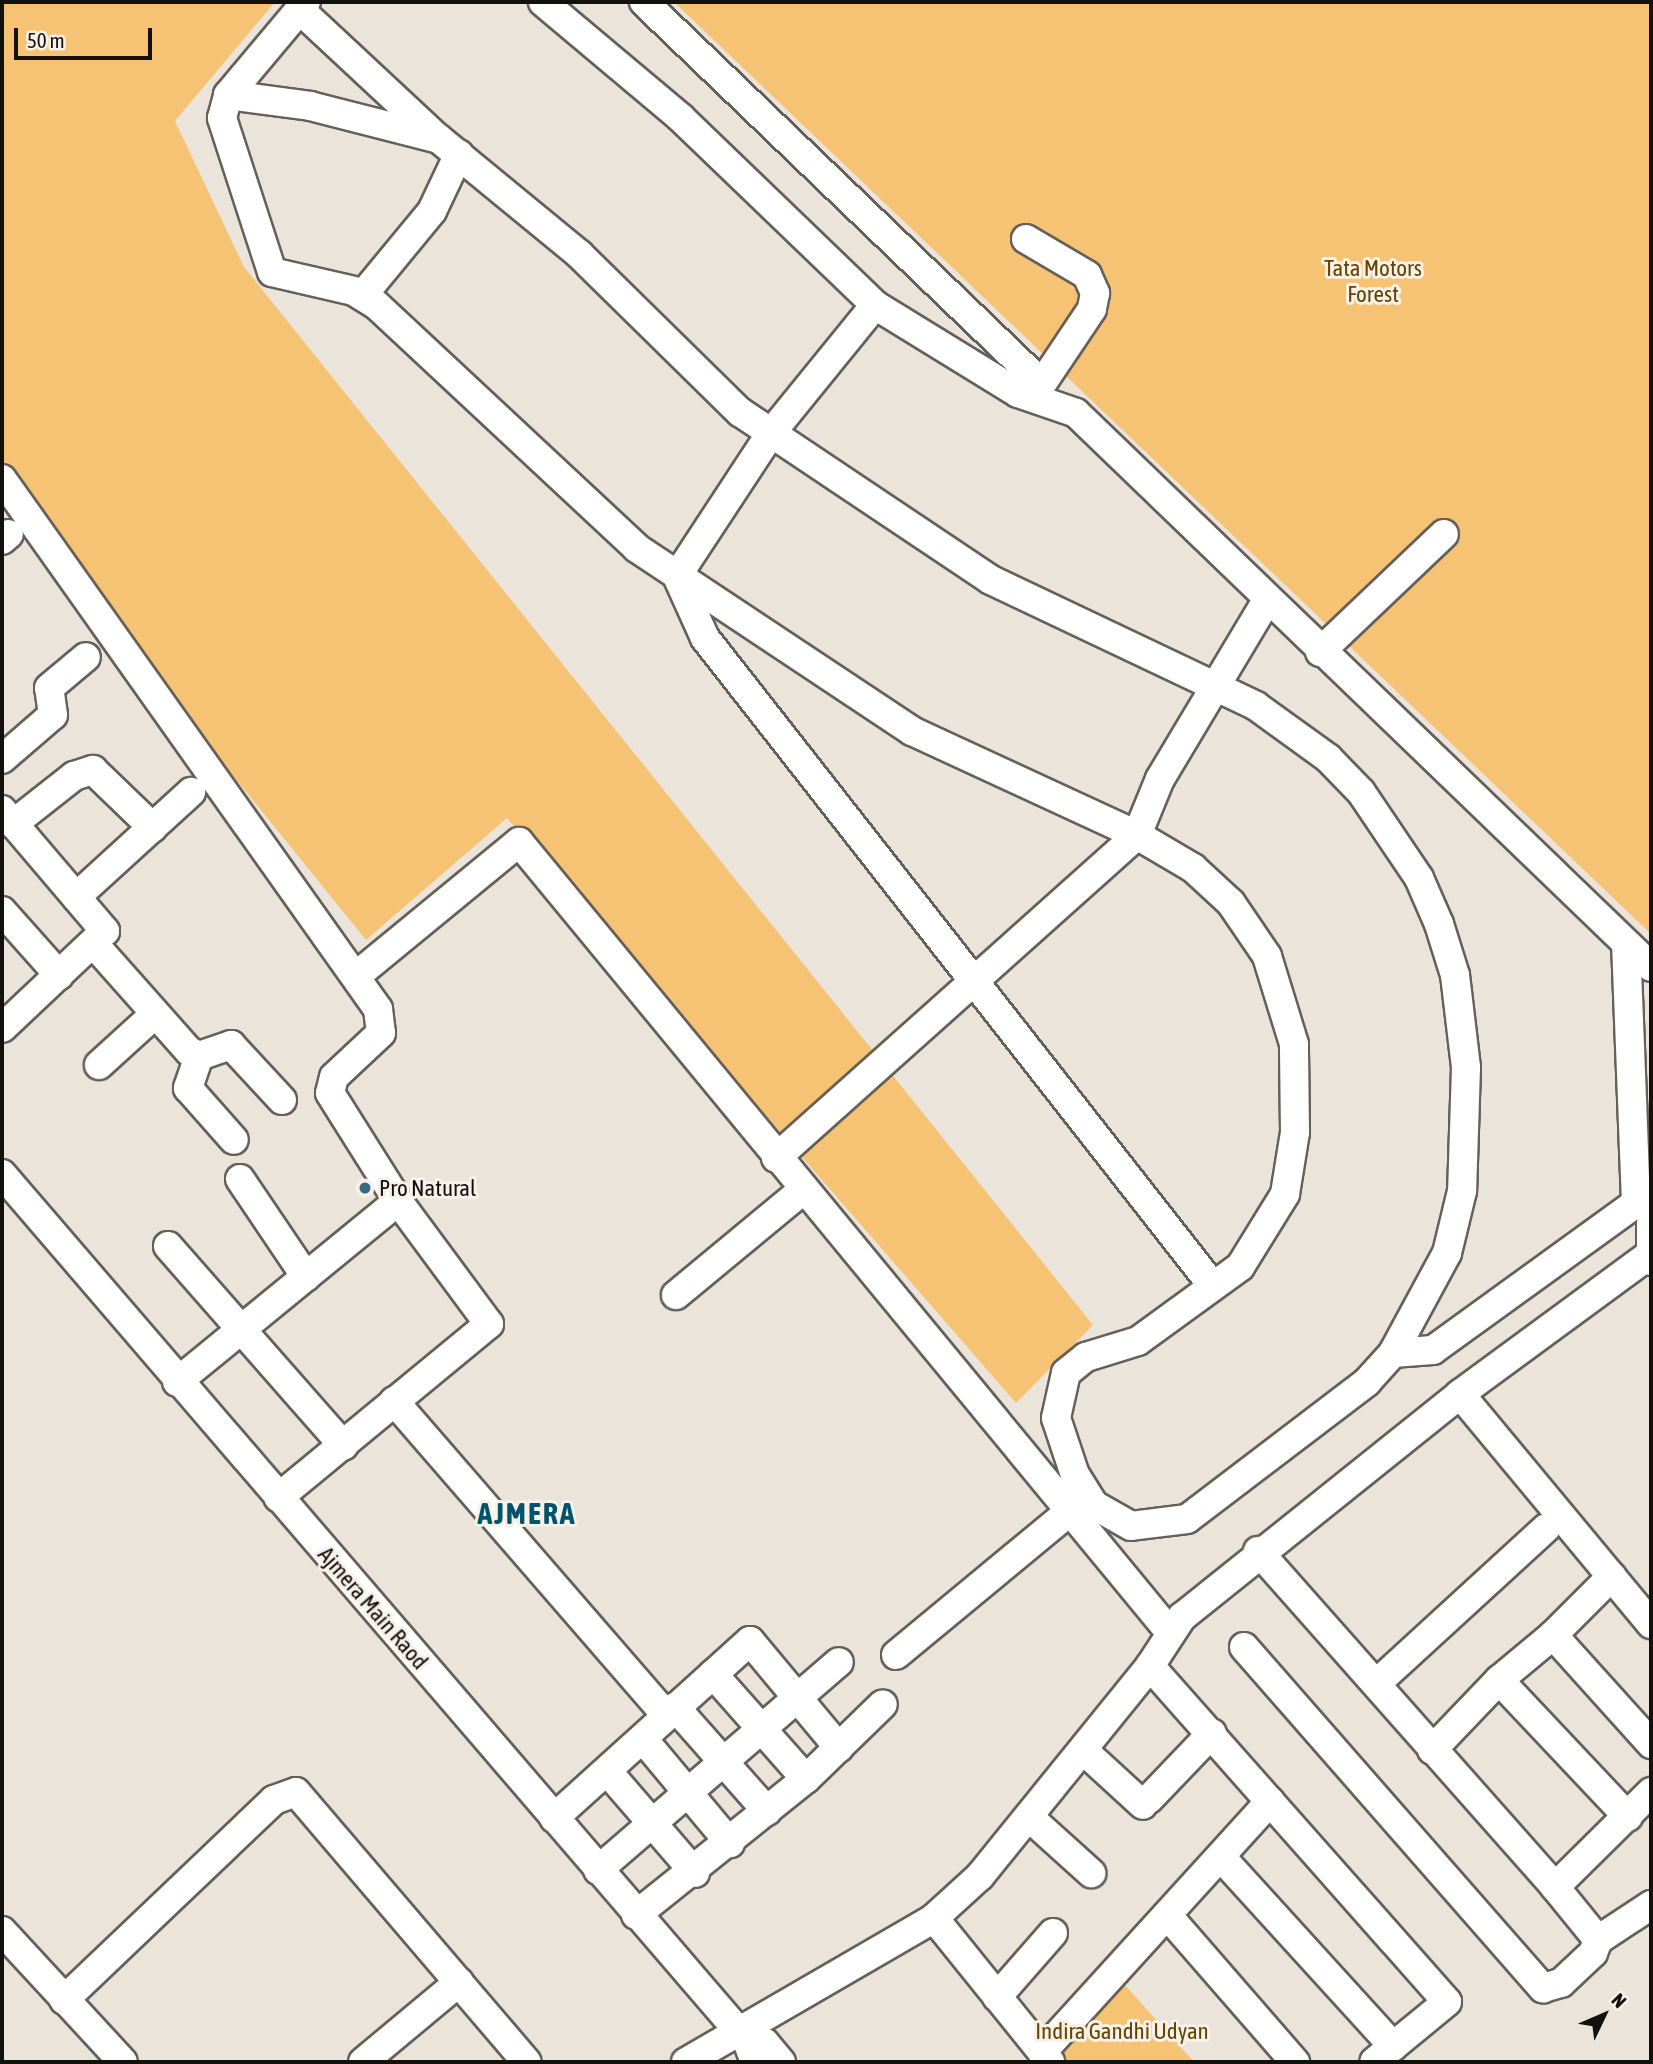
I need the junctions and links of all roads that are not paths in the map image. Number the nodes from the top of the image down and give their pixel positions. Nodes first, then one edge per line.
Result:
1 (543, 2) edge
2 (644, 2) edge
3 (302, 6) edge
4 (228, 95) junction
5 (449, 146) junction
6 (1026, 239) dead end
7 (362, 296) junction
8 (876, 305) junction
9 (1037, 390) junction
10 (771, 433) junction
11 (2, 480) edge
12 (1444, 534) dead end
13 (677, 576) junction
14 (1267, 600) junction
15 (1320, 652) junction
16 (86, 657) dead end
17 (1214, 685) junction
18 (2, 759) edge
19 (191, 792) dead end
20 (8, 817) edge
21 (153, 828) junction
22 (1137, 835) junction
23 (76, 897) junction
24 (2, 911) edge
25 (93, 943) junction
26 (1626, 944) junction
27 (1651, 967) edge
28 (59, 975) junction
29 (356, 975) junction
30 (975, 982) junction
31 (155, 1014) junction
32 (2, 1028) edge
33 (199, 1056) junction
34 (99, 1065) dead end
35 (282, 1100) dead end
36 (234, 1140) dead end
37 (776, 1158) junction
38 (2, 1174) edge
39 (240, 1179) dead end
40 (803, 1189) junction
41 (398, 1201) junction
42 (1651, 1223) edge
43 (169, 1246) dead end
44 (1650, 1258) edge
45 (306, 1277) junction
46 (1213, 1286) junction
47 (676, 1295) dead end
48 (242, 1329) junction
49 (1393, 1353) junction
50 (177, 1382) junction
51 (1460, 1394) junction
52 (394, 1401) junction
53 (344, 1446) junction
54 (278, 1498) junction
55 (1070, 1511) junction
56 (1546, 1528) dead end
57 (1258, 1551) junction
58 (1612, 1576) junction
59 (1651, 1624) edge
60 (1169, 1631) junction
61 (1553, 1635) junction
62 (1244, 1647) dead end
63 (896, 1655) dead end
64 (839, 1662) dead end
65 (1150, 1666) junction
66 (713, 1674) junction
67 (1499, 1680) junction
68 (1377, 1683) junction
69 (797, 1698) junction
70 (883, 1704) dead end
71 (670, 1711) junction
72 (762, 1728) junction
73 (1212, 1733) junction
74 (1651, 1744) edge
75 (648, 1745) dead end
76 (839, 1748) junction
77 (1083, 1749) junction
78 (1432, 1750) junction
79 (724, 1761) junction
80 (614, 1779) dead end
81 (806, 1779) junction
82 (1651, 1792) edge
83 (688, 1793) junction
84 (1270, 1801) junction
85 (767, 1811) junction
86 (1028, 1817) junction
87 (1628, 1817) junction
88 (554, 1818) junction
89 (652, 1824) junction
90 (730, 1843) junction
91 (1221, 1857) junction
92 (598, 1870) junction
93 (695, 1872) junction
94 (1091, 1873) dead end
95 (1555, 1887) junction
96 (1651, 1905) edge
97 (636, 1915) junction
98 (1168, 1916) junction
99 (934, 1919) junction
100 (2, 1931) edge
101 (1053, 1933) dead end
102 (1598, 1940) junction
103 (459, 1982) junction
104 (997, 1997) junction
105 (64, 2000) junction
106 (746, 2044) edge
107 (1383, 2054) edge
108 (1046, 2057) edge
109 (123, 2062) edge
110 (363, 2062) edge
111 (527, 2062) edge
112 (686, 2062) edge
113 (781, 2062) edge
114 (1296, 2062) edge

1 - 8 street
2 - 9 street
3 - 4 street
3 - 5 street
4 - 5 street
4 - 7 street
5 - 7 street
5 - 10 street
6 - 9 street
7 - 13 street
8 - 9 street
8 - 10 street
9 - 14 street
10 - 13 street
10 - 17 street
11 - 29 street
12 - 15 street
13 - 22 street
13 - 30 street
14 - 15 street
14 - 17 street
15 - 26 street
16 - 18 street
17 - 22 street
17 - 49 street
19 - 21 street
20 - 21 street
20 - 23 street
21 - 23 street
22 - 30 street
22 - 46 street
23 - 25 street
24 - 28 street
25 - 28 street
25 - 31 street
26 - 27 street
26 - 49 street
28 - 32 street
29 - 37 street
29 - 41 street
30 - 37 street
30 - 46 street
31 - 33 street
31 - 34 street
33 - 35 street
33 - 36 street
37 - 40 street
38 - 50 street, Ajmera Main Raod
39 - 45 street
40 - 47 street
40 - 55 street
41 - 45 street
41 - 52 street
42 - 44 street
43 - 48 street
44 - 51 street
45 - 48 street
46 - 49 street
48 - 50 street
48 - 53 street
50 - 54 street, Ajmera Main Raod
51 - 57 street
51 - 58 street
52 - 53 street
52 - 71 street
53 - 54 street
54 - 88 street, Ajmera Main Raod
55 - 60 street
55 - 63 street
56 - 68 street
57 - 60 street
57 - 68 street
58 - 59 street
58 - 61 street
60 - 65 street
61 - 67 street
61 - 74 street
62 - 102 street
64 - 69 street
65 - 73 street
65 - 77 street
66 - 69 street
66 - 71 street
66 - 72 street
67 - 78 street
67 - 87 street
68 - 78 street
69 - 72 street
69 - 76 street
70 - 76 street
71 - 79 street
71 - 88 street
72 - 79 street
72 - 81 street
73 - 77 street
73 - 84 street
75 - 83 street
76 - 81 street
77 - 86 street
78 - 95 street
79 - 83 street
79 - 85 street
80 - 89 street
81 - 85 street
82 - 87 street
83 - 89 street
83 - 90 street
84 - 91 street
84 - 107 street
85 - 90 street
86 - 94 street
86 - 99 street
87 - 95 street
88 - 92 street, Ajmera Main Raod
89 - 92 street
89 - 93 street
90 - 93 street
91 - 98 street
91 - 107 street
92 - 97 street, Ajmera Main Raod
93 - 97 street
95 - 102 street
96 - 102 street
97 - 106 street, Ajmera Main Raod
98 - 108 street
98 - 114 street
99 - 104 street
99 - 106 street
100 - 105 street
101 - 104 street
103 - 105 street
103 - 110 street
103 - 111 street
104 - 108 street
105 - 109 street
106 - 112 street
106 - 113 street

